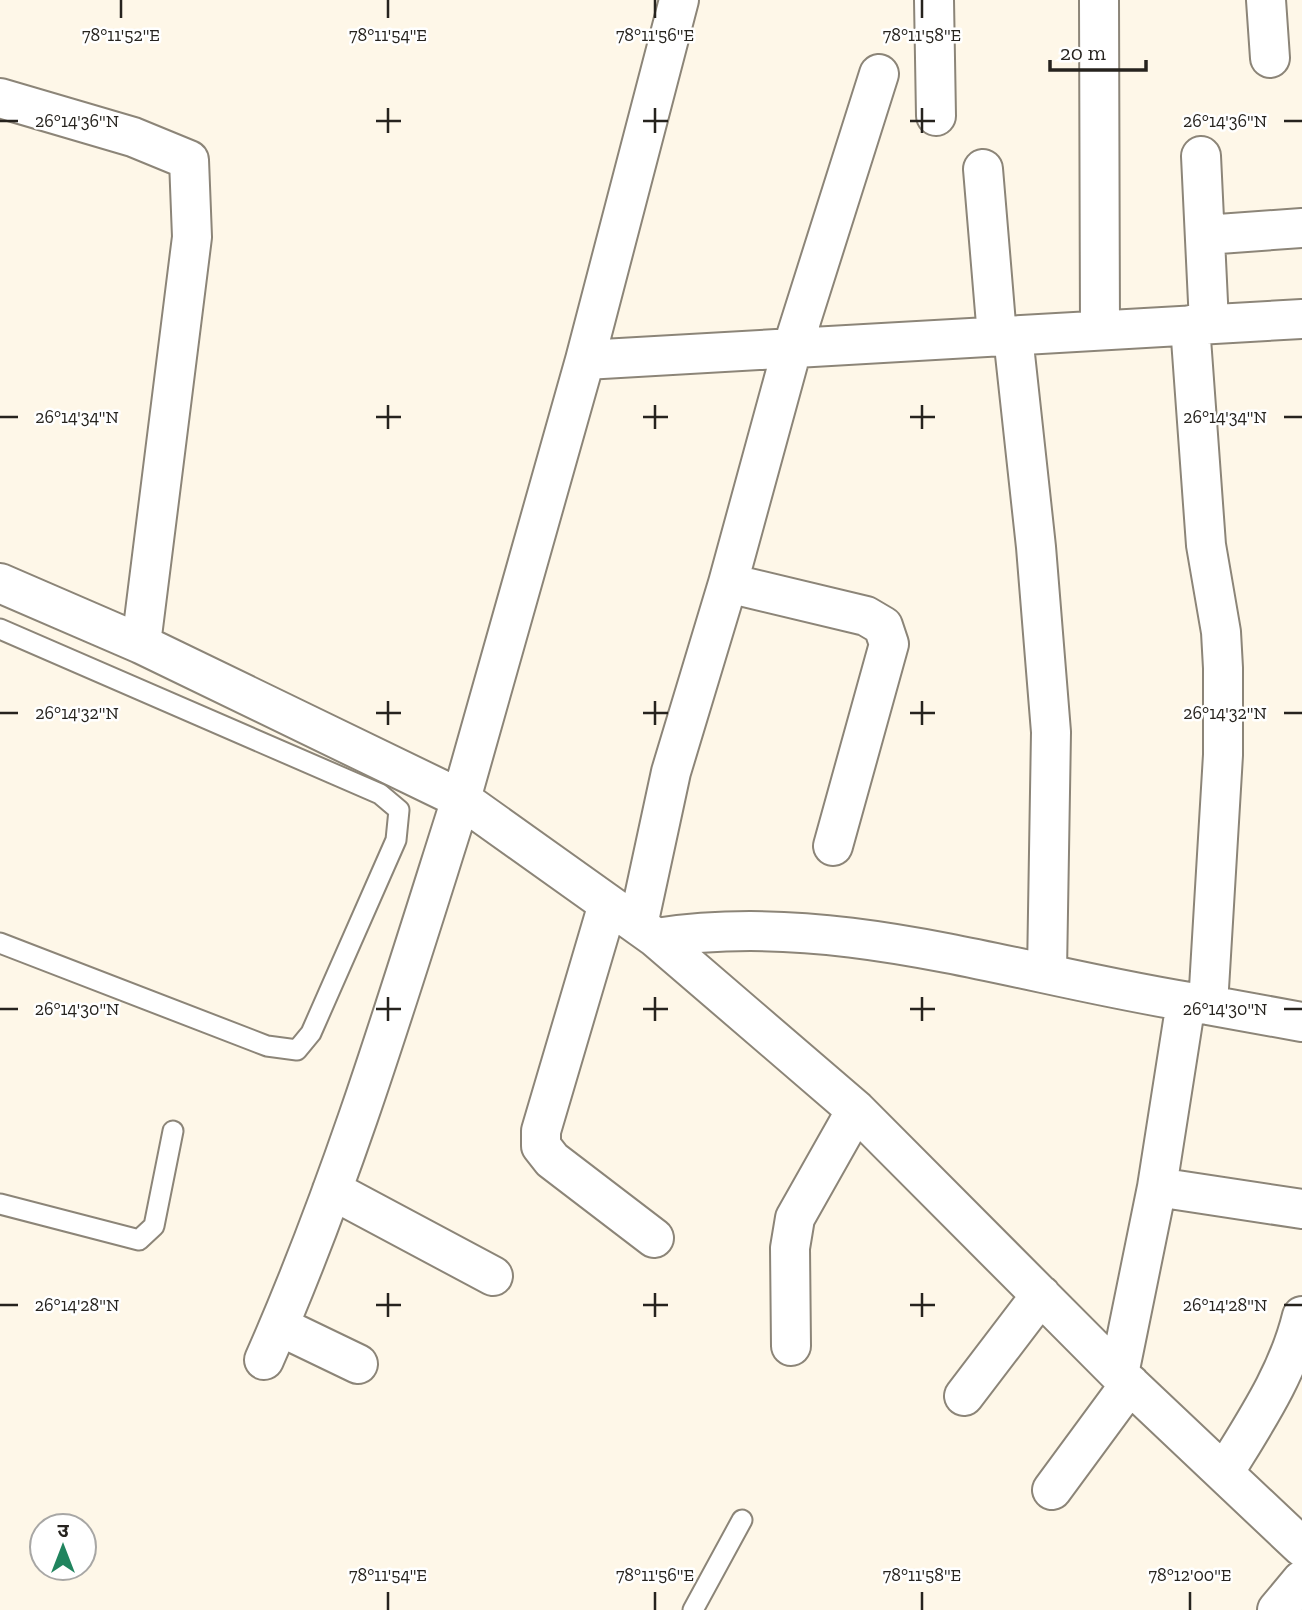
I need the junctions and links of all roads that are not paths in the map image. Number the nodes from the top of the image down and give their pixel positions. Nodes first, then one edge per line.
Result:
1 (678, 0) edge
2 (933, 0) edge
3 (1099, 0) edge
4 (1266, 0) edge
5 (1270, 58) dead end
6 (879, 74) dead end
7 (0, 98) edge
8 (936, 116) dead end
9 (1201, 156) dead end
10 (983, 169) dead end
11 (1302, 229) edge
12 (1205, 235) junction
13 (1302, 319) edge
14 (1199, 324) junction
15 (1100, 330) junction
16 (1005, 336) junction
17 (792, 349) junction
18 (585, 360) junction
19 (0, 583) edge
20 (728, 583) junction
21 (0, 629) edge
22 (141, 644) junction
23 (461, 799) junction
24 (833, 846) dead end
25 (634, 923) junction
26 (0, 943) edge
27 (1047, 972) junction
28 (1197, 1004) junction
29 (1302, 1022) edge
30 (856, 1110) junction
31 (173, 1131) dead end
32 (1157, 1187) junction
33 (332, 1190) junction
34 (0, 1204) edge
35 (1302, 1209) edge
36 (654, 1238) dead end
37 (493, 1276) dead end
38 (1041, 1295) junction
39 (1302, 1316) edge
40 (791, 1346) dead end
41 (358, 1364) dead end
42 (1125, 1379) junction
43 (964, 1396) dead end
44 (1224, 1473) junction
45 (1052, 1490) dead end
46 (743, 1520) dead end
47 (1302, 1546) edge
48 (1302, 1580) edge
49 (693, 1610) edge
50 (1277, 1610) edge

1 - 18 street
2 - 8 street
3 - 15 street
4 - 5 street
6 - 17 street
7 - 22 street
9 - 12 street
10 - 16 street
11 - 12 street
12 - 14 street
13 - 14 street
14 - 15 street
14 - 28 street
15 - 16 street
16 - 17 street
16 - 27 street
17 - 18 street
17 - 20 street
18 - 23 street
19 - 22 street
20 - 24 street
20 - 25 street
21 - 26 lane
22 - 23 street
23 - 25 street
23 - 33 street
25 - 27 street
25 - 30 street
25 - 36 street
27 - 28 street
28 - 29 street
28 - 32 street
30 - 38 street
30 - 40 street
31 - 34 lane
32 - 35 street
32 - 42 street
33 - 37 street
33 - 41 street
38 - 42 street
38 - 43 street
39 - 44 street
42 - 44 street
42 - 45 street
44 - 47 street
46 - 49 lane
48 - 50 street

